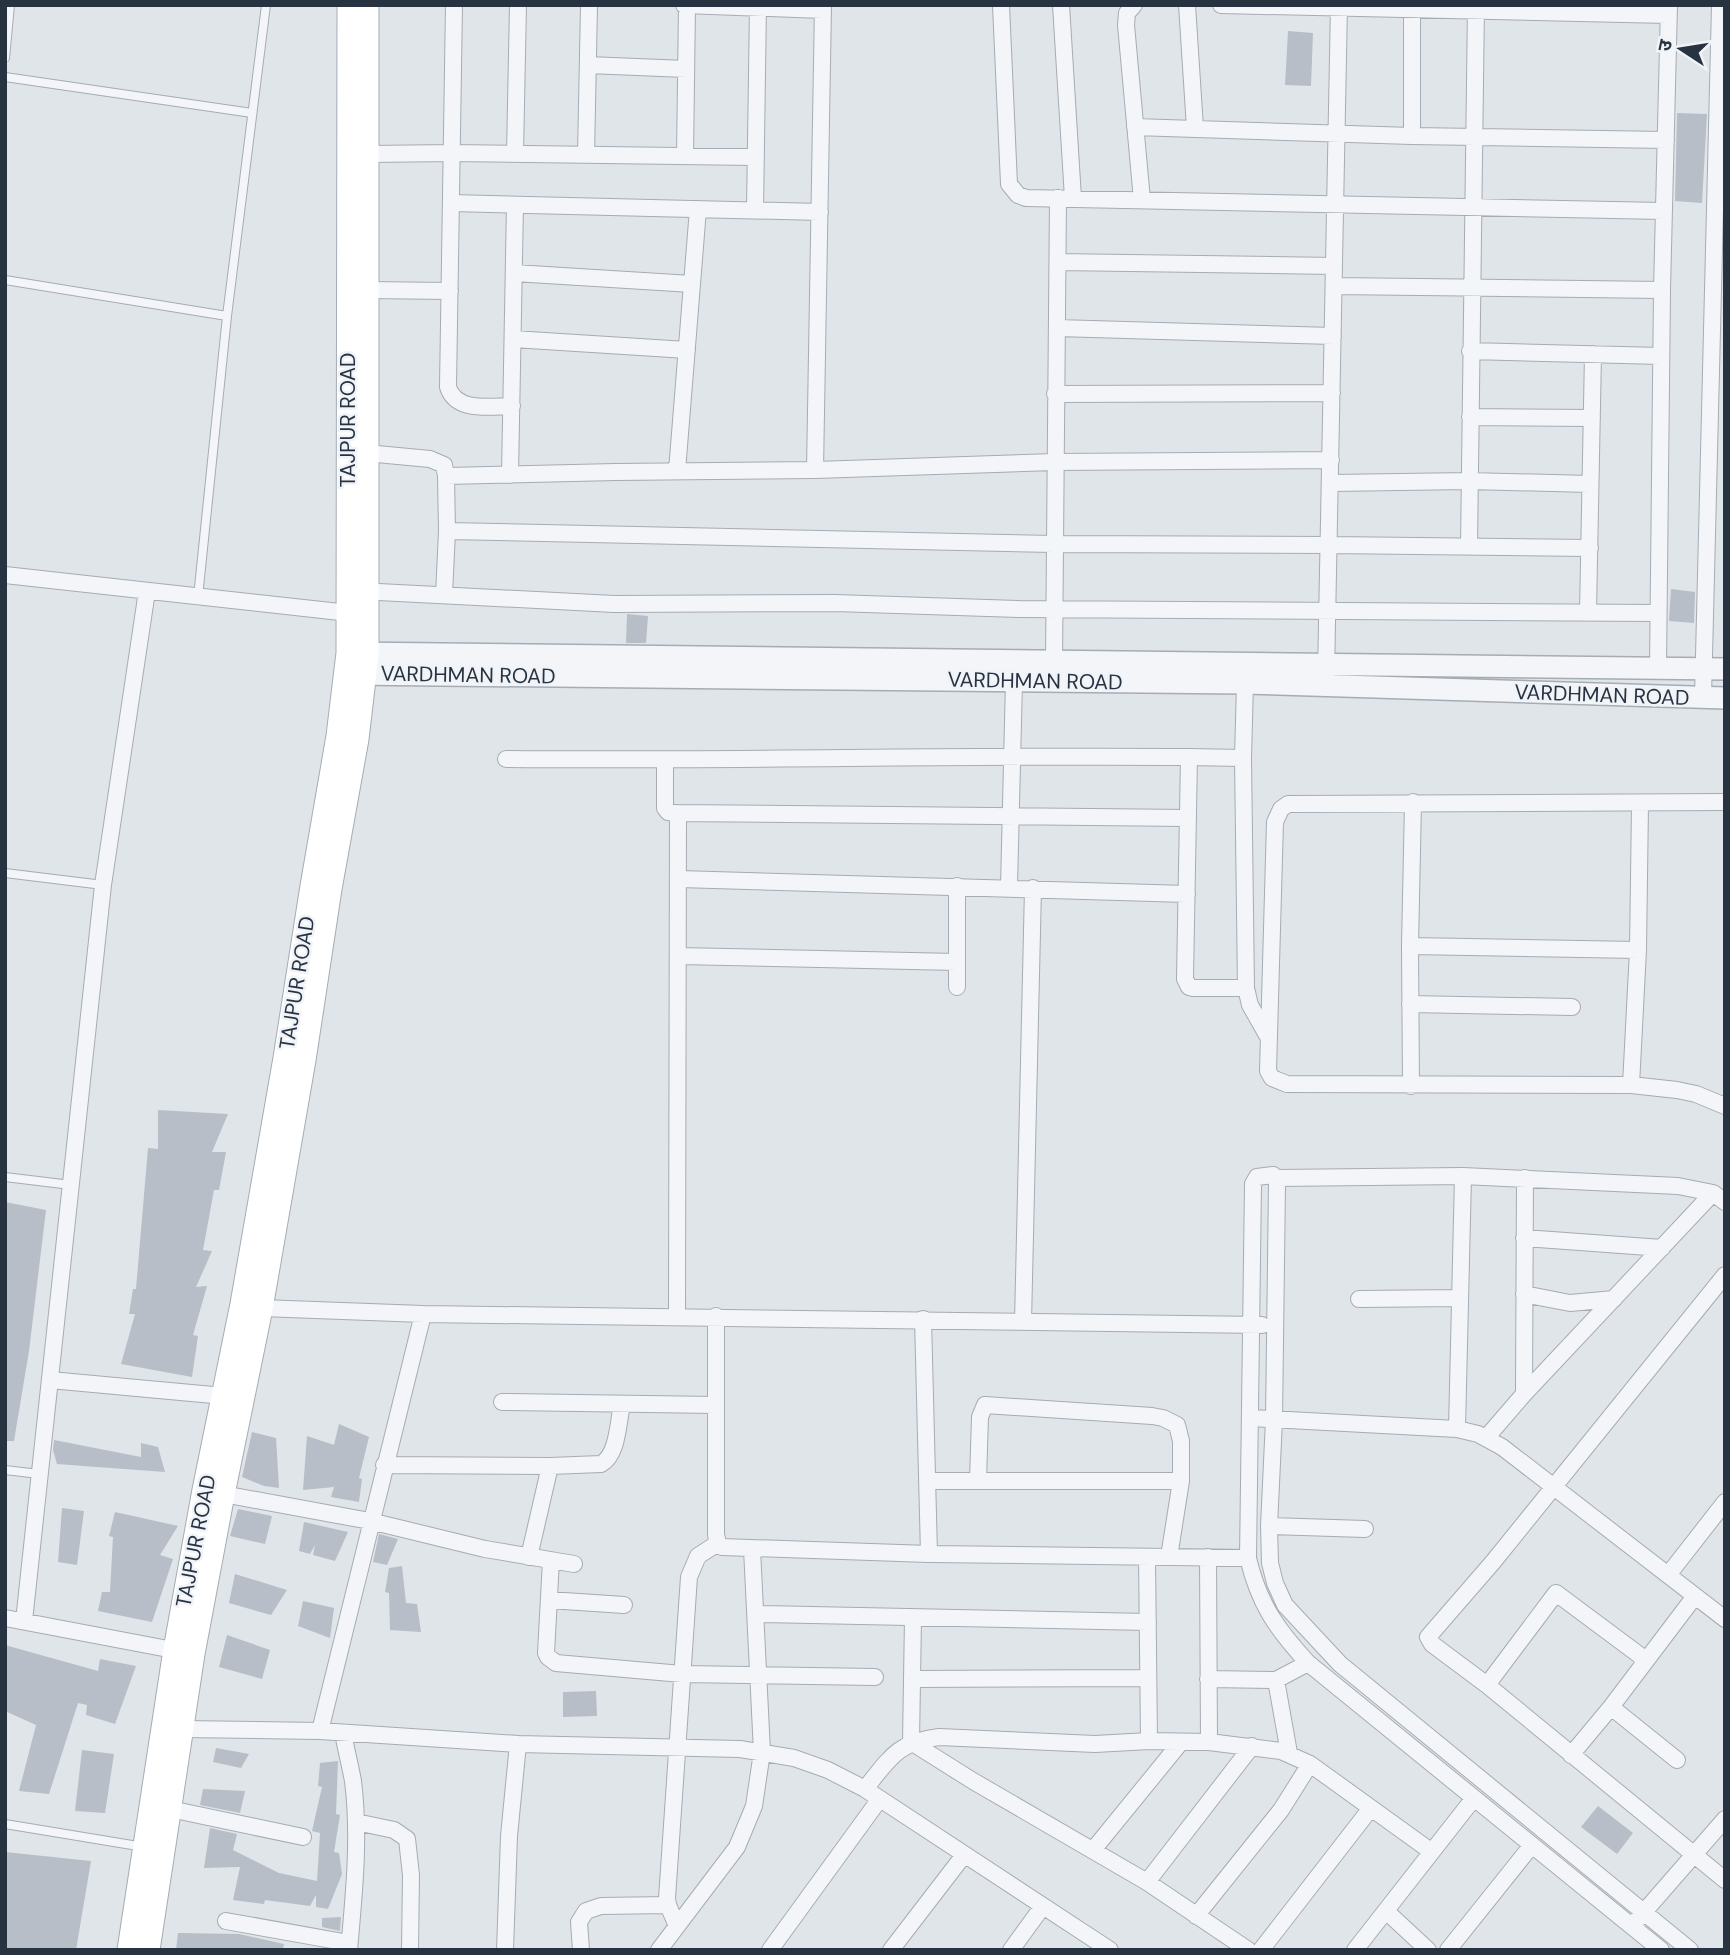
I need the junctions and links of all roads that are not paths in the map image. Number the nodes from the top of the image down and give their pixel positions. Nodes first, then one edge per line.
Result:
1 (10, 5) edge
2 (266, 5) edge
3 (349, 5) edge
4 (367, 5) edge
5 (454, 5) edge
6 (519, 5) edge
7 (589, 5) edge
8 (686, 5) edge
9 (1001, 5) edge
10 (1060, 5) edge
11 (1187, 5) edge
12 (1221, 5) edge
13 (1720, 5) edge
14 (758, 6) edge
15 (1131, 6) edge
16 (1339, 6) edge
17 (823, 8) edge
18 (1476, 9) edge
19 (1412, 10) junction
20 (1669, 10) edge
21 (5, 58) edge
22 (588, 65) junction
23 (686, 69) junction
24 (5, 78) edge
25 (252, 113) junction
26 (1135, 127) junction
27 (1195, 128) junction
28 (1337, 133) junction
29 (1412, 136) junction
30 (1473, 136) junction
31 (1665, 140) junction
32 (452, 153) junction
33 (368, 154) junction
34 (515, 154) junction
35 (586, 155) junction
36 (685, 156) junction
37 (755, 157) junction
38 (1066, 198) junction
39 (1142, 200) junction
40 (451, 203) junction
41 (1334, 204) junction
42 (515, 205) junction
43 (1472, 206) junction
44 (698, 209) junction
45 (755, 210) junction
46 (1664, 211) junction
47 (820, 212) junction
48 (1058, 262) junction
49 (1334, 266) junction
50 (514, 273) junction
51 (5, 280) edge
52 (692, 284) junction
53 (1334, 286) junction
54 (1471, 288) junction
55 (367, 290) junction
56 (1662, 290) junction
57 (450, 291) junction
58 (227, 316) junction
59 (1057, 328) junction
60 (1333, 335) junction
61 (513, 339) junction
62 (687, 350) junction
63 (1470, 351) junction
64 (1593, 354) junction
65 (1661, 356) junction
66 (1332, 393) junction
67 (1055, 394) junction
68 (512, 407) junction
69 (1470, 416) junction
70 (1592, 418) junction
71 (366, 453) junction
72 (1331, 460) junction
73 (1054, 462) junction
74 (815, 470) junction
75 (677, 471) junction
76 (510, 475) junction
77 (446, 476) junction
78 (1469, 481) junction
79 (1331, 483) junction
80 (1590, 484) junction
81 (447, 531) junction
82 (1054, 544) junction
83 (1329, 545) junction
84 (1469, 547) junction
85 (1590, 548) junction
86 (5, 575) edge
87 (147, 591) junction
88 (444, 595) junction
89 (198, 597) junction
90 (358, 602) junction
91 (1053, 609) junction
92 (1329, 611) junction
93 (1588, 612) junction
94 (1658, 612) junction
95 (1054, 662) junction
96 (356, 664) junction
97 (1326, 665) junction
98 (1658, 668) junction
99 (1715, 668) edge
100 (1014, 681) junction
101 (1245, 683) junction
102 (1325, 687) junction
103 (1703, 697) junction
104 (1725, 698) edge
105 (1013, 755) junction
106 (1189, 757) junction
107 (1243, 758) junction
108 (506, 759) dead end
109 (665, 760) junction
110 (1413, 802) junction
111 (1725, 803) edge
112 (1640, 804) junction
113 (678, 813) junction
114 (1012, 817) junction
115 (1188, 818) junction
116 (5, 873) edge
117 (679, 880) junction
118 (103, 884) junction
119 (957, 886) junction
120 (1009, 887) junction
121 (1033, 888) junction
122 (1187, 894) junction
123 (1410, 946) junction
124 (1638, 950) junction
125 (678, 956) junction
126 (957, 962) junction
127 (957, 987) dead end
128 (1246, 988) junction
129 (1410, 1004) junction
130 (1572, 1007) dead end
131 (1268, 1037) junction
132 (1631, 1085) junction
133 (1411, 1086) junction
134 (1725, 1106) edge
135 (1463, 1176) junction
136 (5, 1177) edge
137 (1276, 1178) junction
138 (1525, 1178) junction
139 (71, 1185) junction
140 (1719, 1197) edge
141 (1524, 1238) junction
142 (1662, 1248) junction
143 (1725, 1275) edge
144 (1524, 1294) junction
145 (1460, 1298) junction
146 (1359, 1299) dead end
147 (1614, 1299) junction
148 (261, 1308) junction
149 (423, 1314) junction
150 (677, 1315) junction
151 (716, 1316) junction
152 (923, 1320) junction
153 (1023, 1322) junction
154 (1275, 1324) junction
155 (1252, 1325) junction
156 (50, 1380) junction
157 (1524, 1394) junction
158 (224, 1396) junction
159 (502, 1402) dead end
160 (622, 1405) junction
161 (715, 1405) junction
162 (1251, 1419) junction
163 (1274, 1420) junction
164 (1457, 1429) junction
165 (1486, 1438) junction
166 (384, 1465) junction
167 (550, 1466) junction
168 (5, 1470) edge
169 (39, 1475) junction
170 (927, 1481) junction
171 (978, 1481) junction
172 (1181, 1481) junction
173 (1552, 1487) junction
174 (223, 1494) junction
175 (1725, 1502) edge
176 (1712, 1518) junction
177 (370, 1521) junction
178 (1269, 1526) junction
179 (1365, 1529) dead end
180 (1725, 1529) edge
181 (718, 1543) junction
182 (752, 1549) junction
183 (929, 1554) junction
184 (529, 1557) junction
185 (1147, 1557) junction
186 (1169, 1558) junction
187 (1208, 1558) junction
188 (1248, 1558) junction
189 (551, 1560) junction
190 (574, 1564) dead end
191 (1668, 1575) junction
192 (1695, 1596) junction
193 (549, 1600) junction
194 (624, 1605) dead end
195 (756, 1614) junction
196 (5, 1618) edge
197 (913, 1618) junction
198 (1725, 1619) edge
199 (24, 1621) junction
200 (1148, 1622) junction
201 (184, 1652) junction
202 (1647, 1660) junction
203 (1308, 1663) junction
204 (682, 1674) junction
205 (758, 1674) junction
206 (875, 1677) dead end
207 (1148, 1678) junction
208 (913, 1679) junction
209 (1209, 1679) junction
210 (1276, 1680) junction
211 (1487, 1685) junction
212 (1611, 1707) junction
213 (182, 1729) junction
214 (320, 1731) junction
215 (343, 1733) junction
216 (1149, 1741) junction
217 (911, 1742) junction
218 (1181, 1742) junction
219 (1209, 1742) junction
220 (518, 1744) junction
221 (1252, 1746) junction
222 (677, 1747) junction
223 (762, 1752) junction
224 (1289, 1753) junction
225 (1571, 1755) junction
226 (1677, 1760) dead end
227 (1310, 1764) junction
228 (865, 1789) junction
229 (1474, 1798) junction
230 (879, 1800) junction
231 (1371, 1808) junction
232 (170, 1809) junction
233 (1725, 1819) edge
234 (356, 1822) junction
235 (5, 1824) edge
236 (303, 1837) dead end
237 (1532, 1845) junction
238 (145, 1847) junction
239 (1093, 1850) junction
240 (1432, 1852) junction
241 (964, 1855) junction
242 (1693, 1856) junction
243 (1725, 1880) edge
244 (1147, 1882) junction
245 (668, 1905) junction
246 (1043, 1906) junction
247 (1387, 1911) junction
248 (1196, 1916) junction
249 (1638, 1919) junction
250 (226, 1921) dead end
251 (677, 1926) junction
252 (349, 1946) edge
253 (129, 1950) edge
254 (148, 1950) edge
255 (410, 1950) edge
256 (506, 1950) edge
257 (581, 1950) edge
258 (659, 1950) edge
259 (769, 1950) edge
260 (891, 1950) edge
261 (1011, 1950) edge
262 (1110, 1950) edge
263 (1248, 1950) edge
264 (1261, 1950) edge
265 (1355, 1950) edge
266 (1428, 1950) edge
267 (1448, 1950) edge
268 (1661, 1950) edge
269 (1690, 1950) edge

1 - 21 lane
2 - 25 lane
3 - 90 main road, TAJPUR ROAD
4 - 33 main road, TAJPUR ROAD
5 - 32 street
6 - 34 street
7 - 22 street
8 - 14 street
8 - 23 street
9 - 38 street
10 - 38 street
11 - 27 street
12 - 16 street
13 - 99 street
14 - 17 street
14 - 37 street
15 - 26 street
16 - 19 street
16 - 28 street
17 - 47 street
18 - 19 street
18 - 20 street
18 - 30 street
19 - 29 street
20 - 31 street
22 - 23 street
22 - 35 street
23 - 36 street
24 - 25 lane
25 - 58 lane
26 - 27 street
26 - 39 street
27 - 28 street
28 - 29 street
28 - 41 street
29 - 30 street
30 - 31 street
30 - 43 street
31 - 46 street
32 - 33 street
32 - 34 street
32 - 40 street
33 - 55 main road, TAJPUR ROAD
34 - 35 street
35 - 36 street
36 - 37 street
37 - 45 street
38 - 39 street
38 - 48 street
39 - 41 street
40 - 42 street
40 - 57 street
41 - 43 street
41 - 49 street
42 - 44 street
42 - 50 street
43 - 46 street
43 - 54 street
44 - 45 street
44 - 52 street
45 - 47 street
46 - 56 street
47 - 74 street
48 - 49 street
48 - 59 street
49 - 53 street
50 - 52 street
50 - 61 street
51 - 58 lane
52 - 62 street
53 - 54 street
53 - 60 street
54 - 56 street
54 - 63 street
55 - 57 street
55 - 71 main road, TAJPUR ROAD
56 - 65 street
57 - 68 street
58 - 89 lane
59 - 60 street
59 - 67 street
60 - 66 street
61 - 62 street
61 - 68 street
62 - 75 street
63 - 64 street
63 - 69 street
64 - 65 street
64 - 70 street
65 - 94 street
66 - 67 street
66 - 72 street
67 - 73 street
68 - 76 street
69 - 70 street
69 - 78 street
70 - 80 street
71 - 77 street
71 - 90 main road, TAJPUR ROAD
72 - 73 street
72 - 79 street
73 - 74 street
73 - 82 street
74 - 75 street
75 - 76 street
76 - 77 street
77 - 81 street
78 - 79 street
78 - 80 street
78 - 84 street
79 - 83 street
80 - 85 street
81 - 82 street
81 - 88 street
82 - 83 street
82 - 91 street
83 - 84 street
83 - 92 street
84 - 85 street
85 - 93 street
86 - 87 street
87 - 89 street
87 - 118 street
88 - 90 street
88 - 91 street
89 - 90 street
90 - 96 main road, TAJPUR ROAD
91 - 92 street
91 - 95 street
92 - 93 street
92 - 97 street
93 - 94 street
94 - 98 street
95 - 96 street, VARDHMAN ROAD
95 - 97 street, VARDHMAN ROAD
96 - 100 street, VARDHMAN ROAD
96 - 148 main road, TAJPUR ROAD
96 - 158 main road, TAJPUR ROAD
97 - 98 street, VARDHMAN ROAD
97 - 102 street
98 - 99 street, VARDHMAN ROAD
99 - 103 street
100 - 101 street, VARDHMAN ROAD
100 - 105 street
101 - 102 street, VARDHMAN ROAD
101 - 107 street
102 - 103 street, VARDHMAN ROAD
103 - 104 street, VARDHMAN ROAD
105 - 106 street
105 - 109 street
105 - 114 street
106 - 107 street
106 - 115 street
107 - 128 street
108 - 109 street
109 - 113 street
110 - 112 street
110 - 123 street
110 - 131 street
111 - 112 street
112 - 124 street
113 - 114 street
113 - 117 street
114 - 115 street
114 - 120 street
115 - 122 street
116 - 118 lane
117 - 119 street
117 - 125 street
118 - 139 street
119 - 120 street
119 - 126 street
120 - 121 street
121 - 122 street
121 - 153 street
122 - 128 street
123 - 124 street
123 - 129 street
124 - 132 street
125 - 126 street
125 - 150 street
126 - 127 street
128 - 131 street
129 - 130 street
129 - 133 street
131 - 133 street
132 - 133 street
132 - 134 street
135 - 137 street
135 - 138 street
135 - 145 street
136 - 139 lane
137 - 154 street
137 - 155 street
138 - 140 street
138 - 141 street
139 - 156 street
140 - 142 street
141 - 142 street
141 - 144 street
142 - 147 street
143 - 173 street
144 - 147 street
144 - 157 street
145 - 146 street
145 - 164 street
147 - 157 street
148 - 149 street
148 - 174 main road, TAJPUR ROAD
149 - 150 street
149 - 166 street
150 - 151 street
151 - 152 street
151 - 161 street
152 - 153 street
152 - 170 street
153 - 155 street
154 - 155 street
154 - 163 street
155 - 162 street
156 - 158 street
156 - 169 street
157 - 165 street
158 - 201 main road, TAJPUR ROAD
159 - 160 street
160 - 161 street
160 - 167 street
161 - 181 street
162 - 163 street
162 - 188 street
163 - 164 street
163 - 178 street
164 - 165 street
165 - 173 street
166 - 167 street
166 - 177 street
167 - 184 street
168 - 169 lane
169 - 199 street
170 - 171 street
170 - 183 street
171 - 172 street
171 - 172 street
172 - 186 street
173 - 191 street
173 - 211 street
174 - 177 street
174 - 201 main road, TAJPUR ROAD
175 - 176 street
176 - 180 street
176 - 191 street
177 - 184 street
177 - 214 street
178 - 179 street
178 - 249 street
181 - 182 street
181 - 204 street
182 - 183 street
182 - 195 street
183 - 185 street
184 - 189 street
185 - 186 street
185 - 200 street
186 - 187 street
187 - 188 street
187 - 209 street
188 - 203 street
189 - 190 street
189 - 193 street
191 - 192 street
192 - 198 street
192 - 202 street
193 - 194 street
193 - 204 street
195 - 197 street
195 - 205 street
196 - 199 street
197 - 200 street
197 - 208 street
199 - 201 street
200 - 207 street
201 - 213 main road, TAJPUR ROAD
201 - 238 main road, TAJPUR ROAD
202 - 211 street
202 - 212 street
203 - 210 street
203 - 229 street
204 - 205 street
204 - 222 street
205 - 206 street
205 - 223 street
207 - 208 street
207 - 216 street
208 - 217 street
209 - 210 street
209 - 219 street
210 - 224 street
211 - 225 street
212 - 225 street
212 - 226 street
213 - 214 street
213 - 232 main road, TAJPUR ROAD
214 - 215 street
215 - 220 street
215 - 234 street
216 - 217 street
216 - 218 street
217 - 228 street
217 - 239 street
218 - 219 street
218 - 239 street
219 - 221 street
220 - 222 street
220 - 256 street
221 - 224 street
221 - 244 street
222 - 223 street
222 - 245 street
223 - 228 street
223 - 251 street
224 - 227 street
225 - 242 street
227 - 231 street
227 - 248 street
228 - 230 street
229 - 237 street
229 - 240 street
230 - 241 street
230 - 259 street
231 - 240 street
231 - 264 street
232 - 236 street
232 - 254 main road, TAJPUR ROAD
233 - 242 street
234 - 252 street
234 - 255 street
235 - 238 lane
237 - 249 street
237 - 267 street
238 - 253 main road, TAJPUR ROAD
239 - 244 street
240 - 247 street
241 - 246 street
241 - 260 street
242 - 243 street
242 - 249 street
244 - 248 street
245 - 251 street
245 - 257 street
246 - 261 street
246 - 262 street
247 - 265 street
247 - 266 street
248 - 263 street
249 - 268 street
249 - 269 street
250 - 252 street
251 - 258 street

